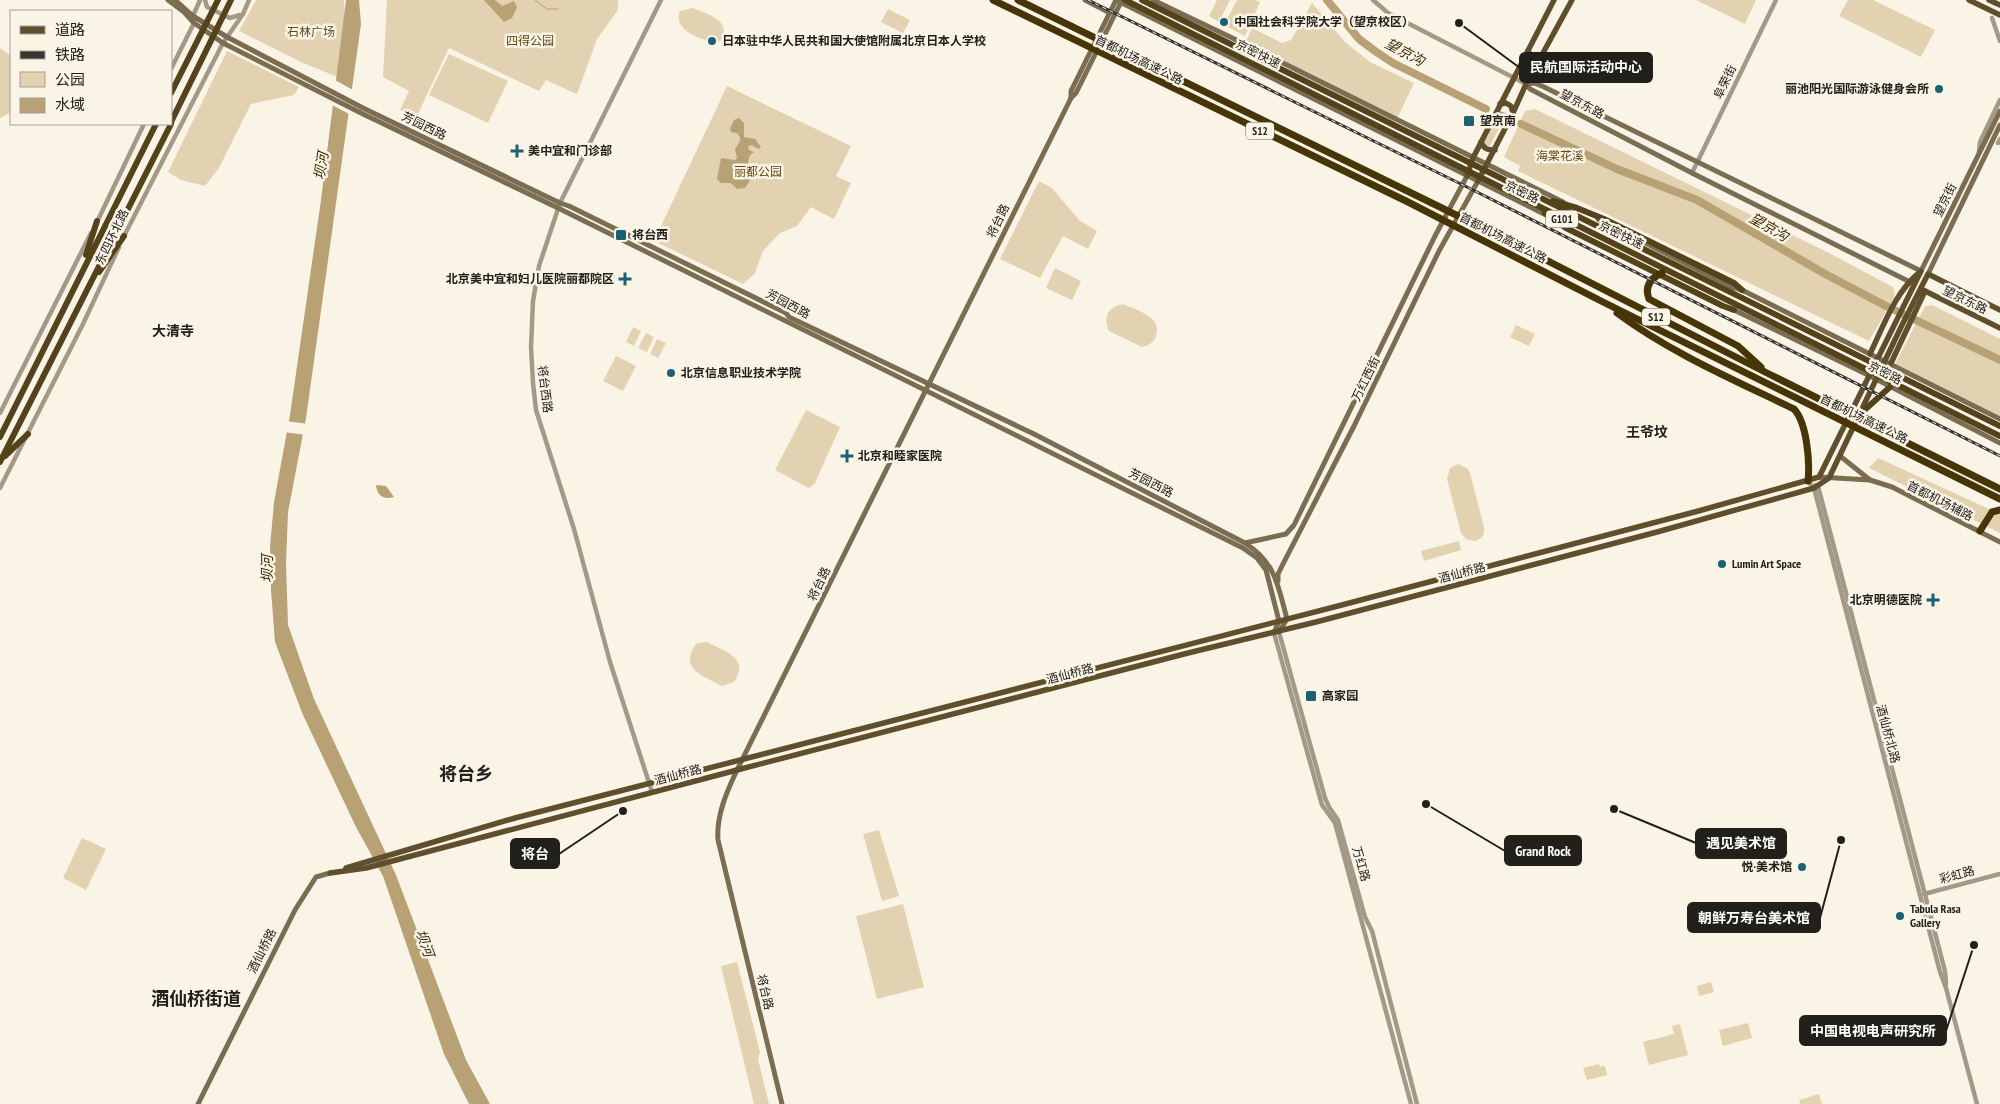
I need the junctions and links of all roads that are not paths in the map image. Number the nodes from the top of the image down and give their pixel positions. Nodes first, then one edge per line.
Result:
1 (168, 0) edge
2 (175, 0) edge
3 (200, 0) edge
4 (205, 0) edge
5 (218, 0) edge
6 (232, 0) edge
7 (249, 0) edge
8 (661, 0) edge
9 (993, 0) edge
10 (1018, 0) edge
11 (1085, 0) edge
12 (1119, 0) edge
13 (1142, 0) edge
14 (1153, 0) edge
15 (1374, 0) edge
16 (1554, 0) edge
17 (1572, 0) edge
18 (1776, 0) edge
19 (1969, 0) edge
20 (1989, 0) edge
21 (2000, 5) edge
22 (1110, 13) junction
23 (243, 14) junction
24 (2000, 15) edge
25 (193, 16) junction
26 (1992, 18) dead end
27 (194, 23) junction
28 (227, 37) junction
29 (2000, 41) edge
30 (224, 43) junction
31 (1528, 51) junction
32 (1540, 57) junction
33 (172, 67) edge
34 (1514, 77) junction
35 (1526, 84) junction
36 (172, 91) edge
37 (327, 92) junction
38 (1071, 98) junction
39 (2000, 100) edge
40 (1500, 104) junction
41 (2000, 111) edge
42 (1513, 113) junction
43 (172, 121) edge
44 (144, 125) edge
45 (155, 125) edge
46 (170, 125) edge
47 (2000, 125) edge
48 (1481, 142) junction
49 (1495, 150) junction
50 (1978, 157) junction
51 (1473, 158) junction
52 (1697, 161) junction
53 (1487, 164) junction
54 (1692, 173) junction
55 (1467, 176) junction
56 (1478, 181) junction
57 (1542, 198) junction
58 (559, 206) junction
59 (1538, 207) junction
60 (97, 221) junction
61 (124, 236) junction
62 (1921, 271) junction
63 (1662, 273) junction
64 (1928, 274) junction
65 (80, 275) junction
66 (1911, 283) junction
67 (86, 289) junction
68 (1742, 290) junction
69 (1923, 290) junction
70 (1603, 302) junction
71 (1913, 302) junction
72 (1734, 310) junction
73 (2000, 310) edge
74 (1902, 325) junction
75 (2000, 328) edge
76 (1870, 354) junction
77 (1879, 358) junction
78 (1888, 362) junction
79 (1769, 374) junction
80 (1870, 376) junction
81 (1877, 380) junction
82 (930, 384) junction
83 (1890, 387) junction
84 (926, 391) junction
85 (0, 413) edge
86 (1860, 415) junction
87 (2000, 420) edge
88 (2000, 426) edge
89 (28, 434) junction
90 (2000, 436) edge
91 (0, 437) edge
92 (2000, 443) edge
93 (1840, 456) junction
94 (0, 462) edge
95 (1818, 477) junction
96 (1829, 478) junction
97 (1870, 480) junction
98 (1808, 481) junction
99 (1816, 487) junction
100 (0, 488) edge
101 (2000, 489) edge
102 (2000, 499) edge
103 (2000, 510) edge
104 (1980, 532) junction
105 (2000, 542) edge
106 (1245, 543) junction
107 (1278, 586) junction
108 (1287, 619) junction
109 (1279, 621) junction
110 (1276, 633) junction
111 (743, 760) junction
112 (737, 770) junction
113 (650, 784) junction
114 (652, 792) junction
115 (396, 856) junction
116 (330, 873) joint
117 (2000, 874) edge
118 (1922, 894) junction
119 (198, 1104) edge
120 (782, 1104) edge
121 (1411, 1104) edge
122 (1417, 1104) edge
123 (1977, 1104) edge

1 - 27 main road, 芳园西路
2 - 25 main road, 芳园西路
3 - 25 street
4 - 23 street
5 - 36 highway
6 - 43 highway, 东四环北路
7 - 23 street, 东四环北路
8 - 58 street, 将台西路
9 - 70 highway, 首都机场高速公路 / S12
10 - 79 highway, 首都机场高速公路 / S12
11 - 22 main road
12 - 22 main road, 将台路
12 - 38 main road, 将台路
12 - 55 main road, 京密路
12 - 59 highway, 京密快速 / G101
13 - 57 highway, 京密快速 / G101
14 - 51 main road, 京密路
15 - 34 street
16 - 31 main road
17 - 32 main road
18 - 52 street, 阜荣街
19 - 24 main road
20 - 21 main road
22 - 38 main road, 将台路
23 - 28 street, 东四环北路
25 - 27 street
25 - 28 main road, 芳园西路
26 - 29 street
27 - 30 main road, 芳园西路
27 - 33 street
28 - 30 street, 东四环北路
28 - 37 main road, 芳园西路
30 - 37 main road, 芳园西路
30 - 61 street, 东四环北路
31 - 32 main road
31 - 34 main road
32 - 35 main road
34 - 35 street
34 - 40 main road
35 - 42 main road
35 - 52 main road, 望京东路
35 - 54 main road, 望京东路
37 - 58 main road, 芳园西路
38 - 82 main road, 将台路
39 - 50 street
40 - 42 main road
40 - 48 main road
41 - 50 main road, 望京街
42 - 49 main road
44 - 60 street, 东四环北路
45 - 65 highway, 东四环北路
46 - 67 highway, 东四环北路
47 - 64 main road
48 - 49 main road
48 - 51 main road
49 - 53 main road
50 - 62 main road, 望京街
51 - 53 main road, 京密路
51 - 55 main road
52 - 54 street, 阜荣街
52 - 62 main road, 望京东路
53 - 56 main road
53 - 68 main road, 京密路
54 - 66 main road, 望京东路
55 - 56 main road, 京密路
55 - 106 main road, 万红西街
56 - 63 main road, 京密路
56 - 107 main road, 万红西街
57 - 68 highway
57 - 88 highway, 京密快速 / G101
58 - 82 main road, 芳园西路
58 - 84 main road, 芳园西路
58 - 113 street, 将台西路
59 - 72 highway
59 - 90 highway, 京密快速 / G101
60 - 65 highway
60 - 85 street, 东四环北路
61 - 67 highway
61 - 89 street, 东四环北路
62 - 66 main road, 望京街
63 - 72 main road, 京密路
63 - 79 highway
64 - 69 main road
64 - 73 main road, 望京东路
65 - 91 highway, 东四环北路
66 - 71 main road, 望京街
66 - 76 main road
67 - 94 highway, 东四环北路
68 - 76 main road, 京密路
69 - 71 main road
69 - 75 main road, 望京东路
70 - 98 highway
70 - 102 highway, 首都机场高速公路 / S12
71 - 74 main road
71 - 74 main road
72 - 80 main road, 京密路
74 - 77 main road
74 - 78 main road
76 - 77 main road, 京密路
77 - 78 main road, 京密路
77 - 80 main road
78 - 81 main road
78 - 87 main road, 京密路
79 - 101 highway, 首都机场高速公路 / S12
80 - 81 main road, 京密路
80 - 95 main road
81 - 83 main road, 京密路
81 - 86 main road
82 - 84 main road, 将台路
82 - 106 main road, 芳园西路
83 - 86 highway
83 - 92 main road, 京密路
84 - 109 main road, 芳园西路
84 - 111 main road, 将台路
86 - 93 main road
89 - 94 highway
89 - 100 street, 东四环北路
93 - 96 main road
93 - 97 main road
95 - 96 main road
95 - 98 main road
96 - 97 main road
96 - 99 main road
97 - 104 main road, 首都机场辅路
98 - 99 street
98 - 108 main road, 酒仙桥路
99 - 110 main road, 酒仙桥路
99 - 118 street, 酒仙桥北路
103 - 104 highway
104 - 105 main road, 首都机场辅路
106 - 107 main road, 芳园西路
107 - 108 main road, 芳园西路
108 - 109 main road, 酒仙桥路
108 - 110 main road
109 - 110 main road
109 - 111 main road, 酒仙桥路
110 - 112 main road, 酒仙桥路
110 - 121 street, 万红路
110 - 122 street, 万红路
111 - 112 main road, 将台路
111 - 113 main road, 酒仙桥路
112 - 114 main road, 酒仙桥路
112 - 120 main road, 将台路
113 - 114 street, 将台西路
113 - 115 main road, 酒仙桥路
114 - 115 main road, 酒仙桥路
115 - 116 main road, 酒仙桥路
116 - 119 main road, 酒仙桥路
117 - 118 street, 彩虹路
118 - 123 street, 酒仙桥北路

